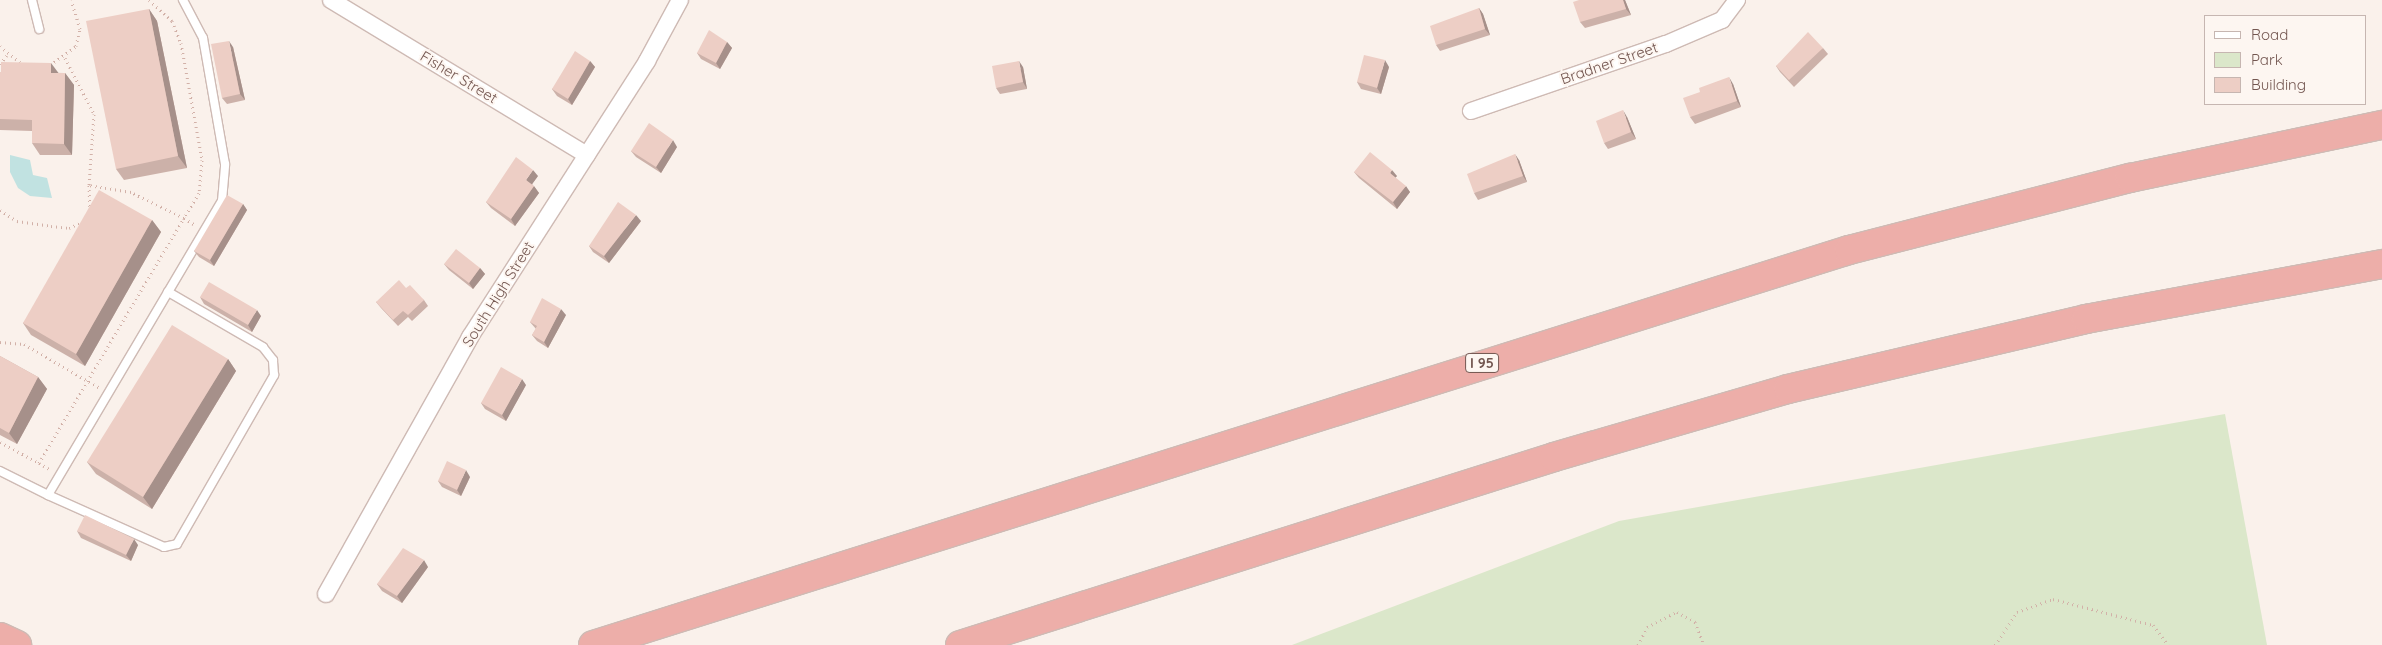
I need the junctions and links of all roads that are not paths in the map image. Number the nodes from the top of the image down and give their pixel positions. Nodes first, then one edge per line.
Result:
1 (32, 0) edge
2 (183, 0) edge
3 (330, 0) edge
4 (680, 0) edge
5 (1737, 0) edge
6 (39, 28) dead end
7 (1471, 111) dead end
8 (2382, 125) edge
9 (587, 155) junction
10 (2382, 264) edge
11 (168, 292) junction
12 (0, 471) edge
13 (48, 496) junction
14 (326, 594) dead end
15 (0, 636) edge
16 (17, 645) edge
17 (593, 645) edge
18 (960, 645) edge

1 - 6 lane
2 - 11 lane
3 - 9 street, Fisher Street
4 - 9 street, South High Street
5 - 7 street, Bradner Street
8 - 17 highway, I 95
9 - 14 street, South High Street
10 - 18 highway
11 - 13 lane
11 - 13 lane
12 - 13 lane
15 - 16 highway

